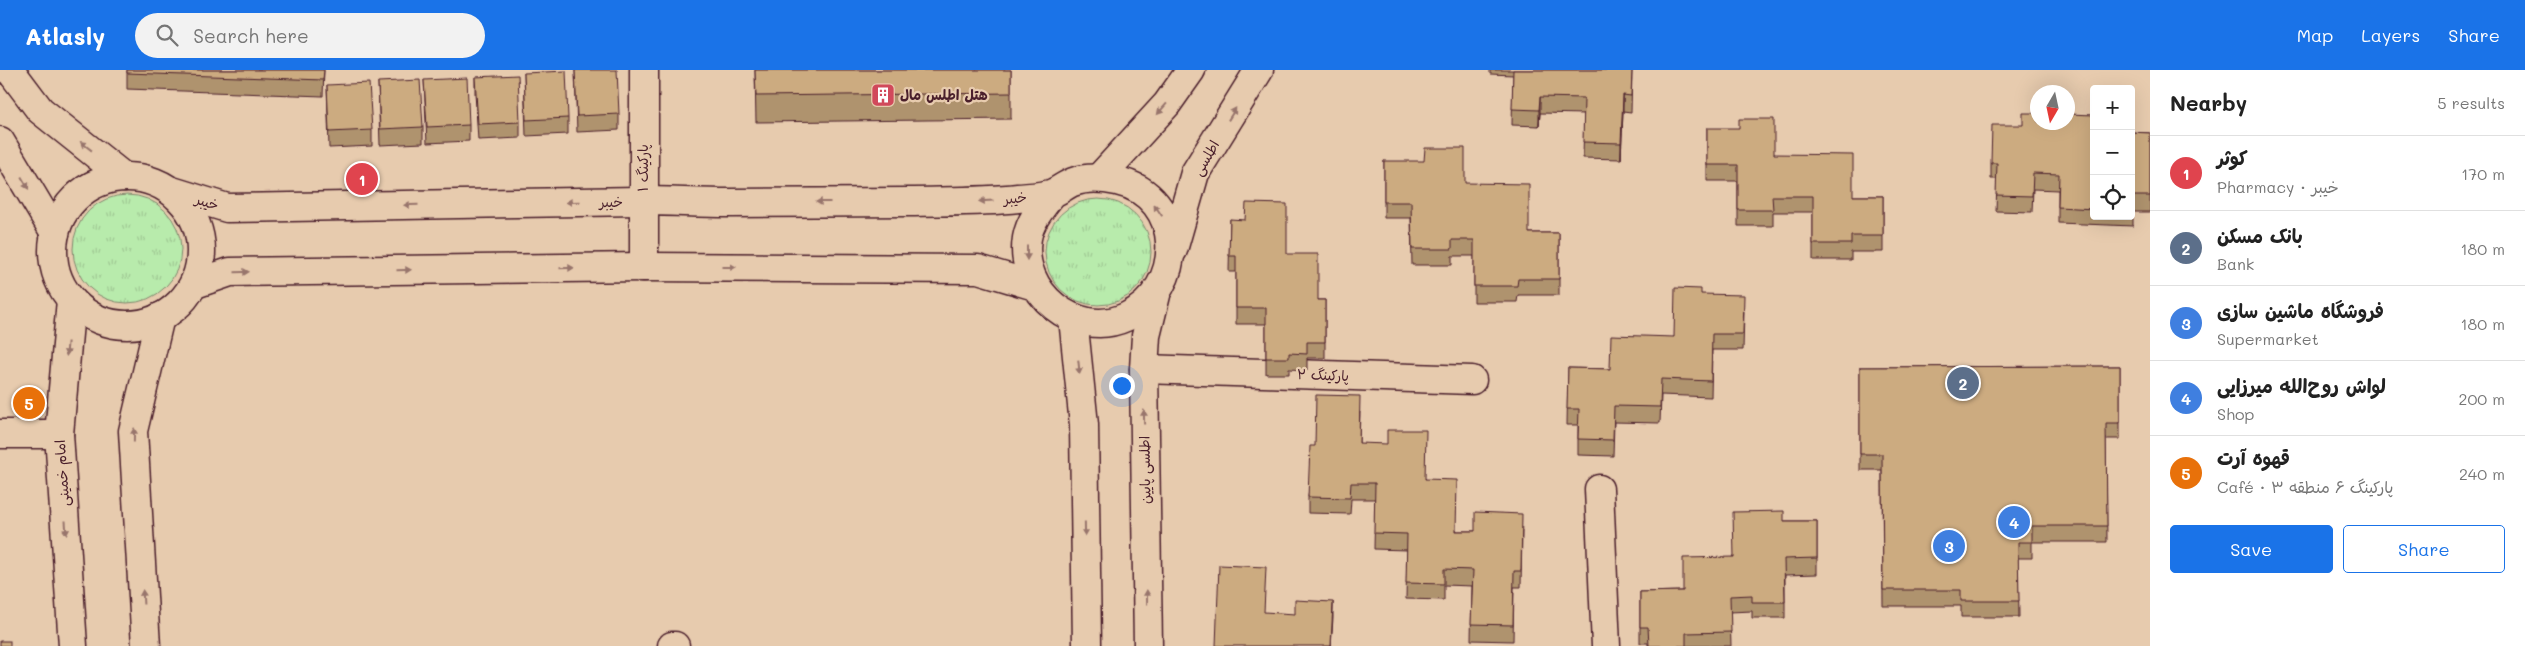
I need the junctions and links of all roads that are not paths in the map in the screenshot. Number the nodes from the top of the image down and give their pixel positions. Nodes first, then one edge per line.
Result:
1 (10, 70) edge
2 (644, 70) edge
3 (1192, 70) edge
4 (1259, 70) edge
5 (0, 141) edge
6 (124, 177) junction
7 (1098, 178) junction
8 (172, 191) junction
9 (1052, 194) junction
10 (643, 201) junction
11 (54, 233) junction
12 (1171, 254) junction
13 (644, 267) junction
14 (195, 284) junction
15 (1035, 286) junction
16 (1156, 295) junction
17 (71, 300) junction
18 (160, 317) junction
19 (1073, 318) junction
20 (1144, 369) junction
21 (1472, 380) dead end
22 (0, 434) edge
23 (60, 434) junction
24 (1599, 489) dead end
25 (74, 646) edge
26 (146, 646) edge
27 (1087, 646) edge
28 (1148, 646) edge
29 (1606, 646) edge

6 -> 1 street
2 - 10 street, پارکینگ ۱
3 -> 7 street
12 -> 4 street, اطلسی
5 -> 11 street
6 - 8 street
6 - 11 street
7 - 9 street
12 -> 7 street
10 -> 8 street, خیبر
8 - 14 street
9 -> 10 street, خیبر
9 -> 15 street
10 - 13 street, پارکینگ ۱
11 - 17 street
12 - 16 street
14 -> 13 street
13 -> 15 street
14 - 18 street
15 - 19 street
16 - 19 street
16 - 20 street, اطلسی پایین
17 - 18 street
17 -> 23 street, امام خمینی
26 -> 18 street
19 -> 27 street
20 - 21 street, پارکینگ ۲
28 -> 20 street, اطلسی پایین
22 - 23 street
23 -> 25 street, امام خمینی
24 - 29 street

